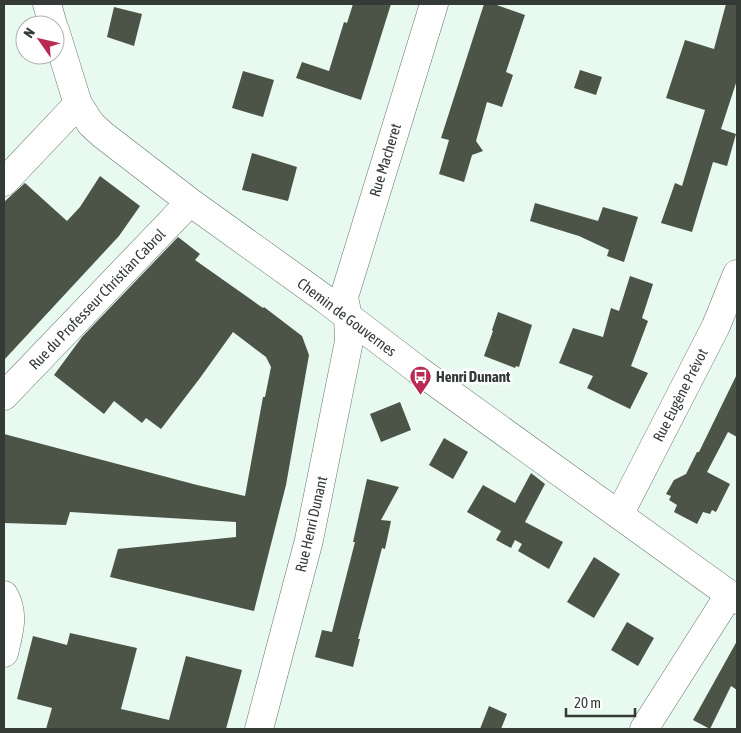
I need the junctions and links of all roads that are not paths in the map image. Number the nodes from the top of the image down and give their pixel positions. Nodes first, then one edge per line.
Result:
1 (434, 4) edge
2 (65, 62) edge
3 (78, 104) junction
4 (4, 182) edge
5 (190, 202) junction
6 (737, 274) edge
7 (348, 317) junction
8 (4, 396) edge
9 (619, 515) junction
10 (4, 595) edge
11 (733, 597) edge
12 (4, 653) edge
13 (259, 729) edge
14 (644, 729) edge

1 - 7 street, Rue Macheret
2 - 3 street, Chemin de Gouvernes
3 - 4 street
3 - 5 street, Chemin de Gouvernes
5 - 7 street, Chemin de Gouvernes
5 - 8 street, Rue du Professeur Christian Cabrol
6 - 9 street, Rue Eugène Prévot
7 - 9 street, Chemin de Gouvernes
7 - 13 street, Rue Henri Dunant
9 - 11 street, Chemin de Gouvernes
10 - 12 street
11 - 14 street

